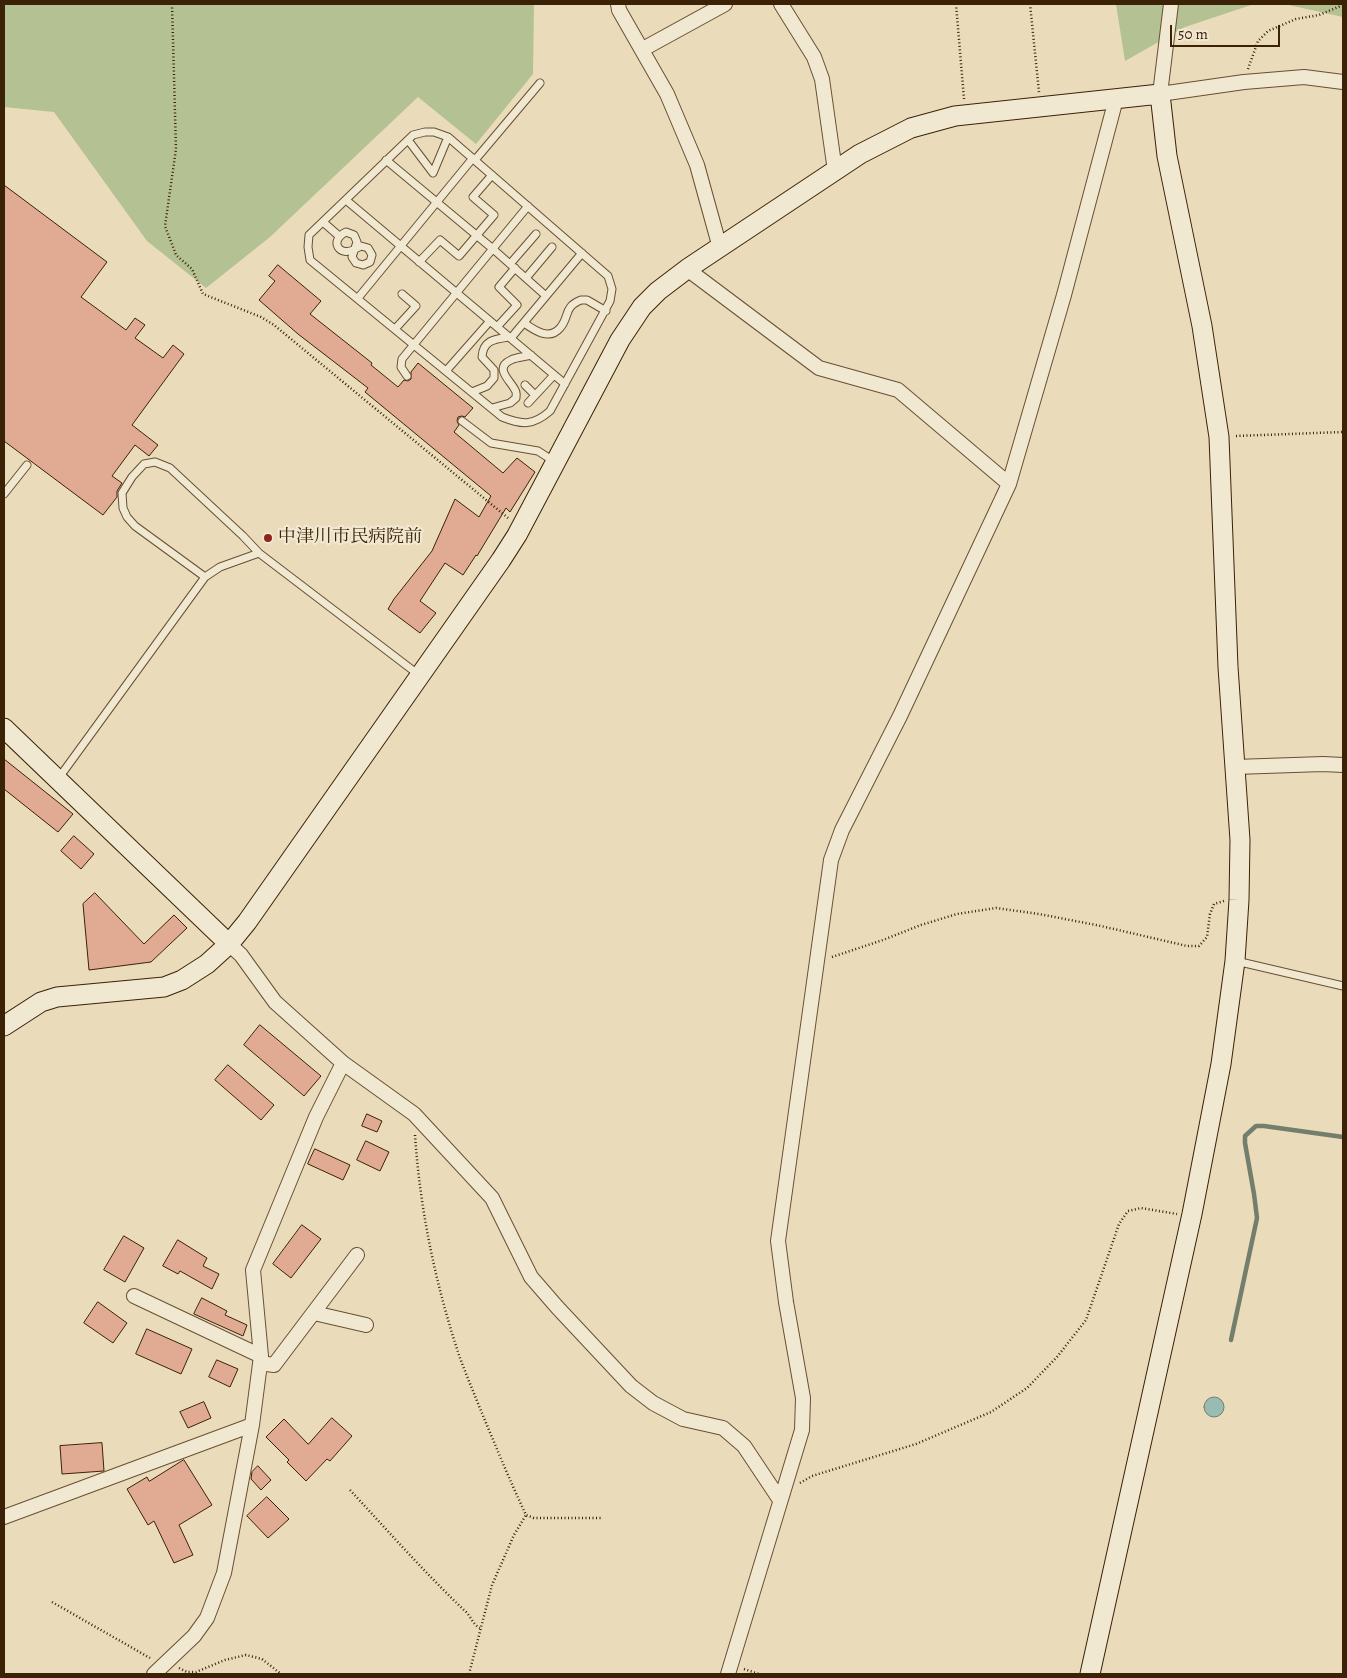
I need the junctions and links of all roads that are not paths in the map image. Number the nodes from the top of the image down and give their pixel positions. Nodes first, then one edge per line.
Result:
1 (618, 4) edge
2 (725, 4) edge
3 (781, 4) edge
4 (1171, 4) edge
5 (643, 49) junction
6 (1343, 82) edge
7 (540, 83) dead end
8 (1160, 94) junction
9 (1116, 99) junction
10 (448, 137) junction
11 (408, 140) junction
12 (474, 159) junction
13 (386, 160) junction
14 (835, 171) junction
15 (492, 175) junction
16 (346, 200) junction
17 (437, 202) junction
18 (528, 206) junction
19 (323, 222) junction
20 (536, 234) dead end
21 (476, 235) junction
22 (339, 236) junction
23 (400, 246) junction
24 (552, 247) dead end
25 (720, 248) junction
26 (493, 249) junction
27 (582, 253) junction
28 (419, 262) junction
29 (512, 266) junction
30 (687, 270) junction
31 (526, 278) junction
32 (402, 294) dead end
33 (457, 294) junction
34 (546, 296) junction
35 (358, 298) junction
36 (606, 311) junction
37 (490, 321) junction
38 (524, 323) junction
39 (497, 327) junction
40 (395, 329) junction
41 (510, 337) junction
42 (414, 345) junction
43 (531, 356) junction
44 (446, 371) junction
45 (554, 375) junction
46 (407, 376) dead end
47 (565, 384) junction
48 (525, 385) dead end
49 (472, 392) junction
50 (535, 395) junction
51 (528, 403) dead end
52 (492, 408) junction
53 (462, 421) dead end
54 (555, 462) junction
55 (27, 465) dead end
56 (1009, 484) junction
57 (4, 494) edge
58 (259, 553) junction
59 (205, 577) junction
60 (420, 676) junction
61 (4, 728) edge
62 (1343, 765) edge
63 (1235, 768) junction
64 (58, 780) junction
65 (228, 944) junction
66 (1235, 961) junction
67 (1343, 986) edge
68 (4, 1026) edge
69 (343, 1064) junction
70 (357, 1255) dead end
71 (134, 1296) dead end
72 (314, 1313) junction
73 (366, 1325) dead end
74 (261, 1359) junction
75 (252, 1425) junction
76 (782, 1496) junction
77 (4, 1517) edge
78 (162, 1668) edge
79 (728, 1674) edge
80 (1090, 1674) edge

1 - 5 street
2 - 5 street
3 - 14 street
4 - 8 street
5 - 25 street
6 - 8 street
7 - 12 lane
8 - 9 street
8 - 63 street
9 - 14 street
9 - 56 street
10 - 11 lane
10 - 11 lane
10 - 12 lane
11 - 13 lane
12 - 15 lane
12 - 17 lane
13 - 16 lane
13 - 17 lane
14 - 25 street
15 - 18 lane
15 - 21 lane
16 - 19 lane
16 - 23 lane
17 - 21 lane
17 - 23 lane
18 - 26 lane
18 - 27 lane
19 - 22 lane
19 - 35 lane
20 - 29 lane
21 - 26 lane
21 - 28 lane
22 - 22 lane
23 - 28 lane
23 - 35 lane
24 - 31 lane
25 - 30 street
26 - 29 lane
26 - 33 lane
27 - 34 lane
27 - 36 lane
28 - 33 lane
29 - 31 lane
29 - 39 lane
30 - 54 street
30 - 56 street
31 - 34 lane
32 - 40 lane
33 - 37 lane
33 - 42 lane
34 - 38 lane
35 - 40 lane
36 - 38 lane
36 - 47 lane
37 - 39 lane
37 - 44 lane
38 - 41 lane
39 - 41 lane
40 - 42 lane
41 - 43 lane
41 - 49 lane
42 - 44 lane
42 - 46 lane
43 - 45 lane
43 - 52 lane
44 - 49 lane
45 - 47 lane
45 - 50 lane
47 - 52 lane
48 - 50 lane
49 - 52 lane
50 - 51 lane
53 - 54 lane
54 - 60 street
55 - 57 lane
56 - 76 street
58 - 59 lane
58 - 59 lane
58 - 60 lane
59 - 64 lane
60 - 65 street
61 - 64 street
62 - 63 street
63 - 66 street
64 - 65 street
65 - 68 street
65 - 69 street
66 - 67 lane
66 - 80 street
69 - 74 street
69 - 76 street
70 - 72 street
71 - 74 street
72 - 73 street
72 - 74 street
74 - 75 street
75 - 77 street
75 - 78 street
76 - 79 street

